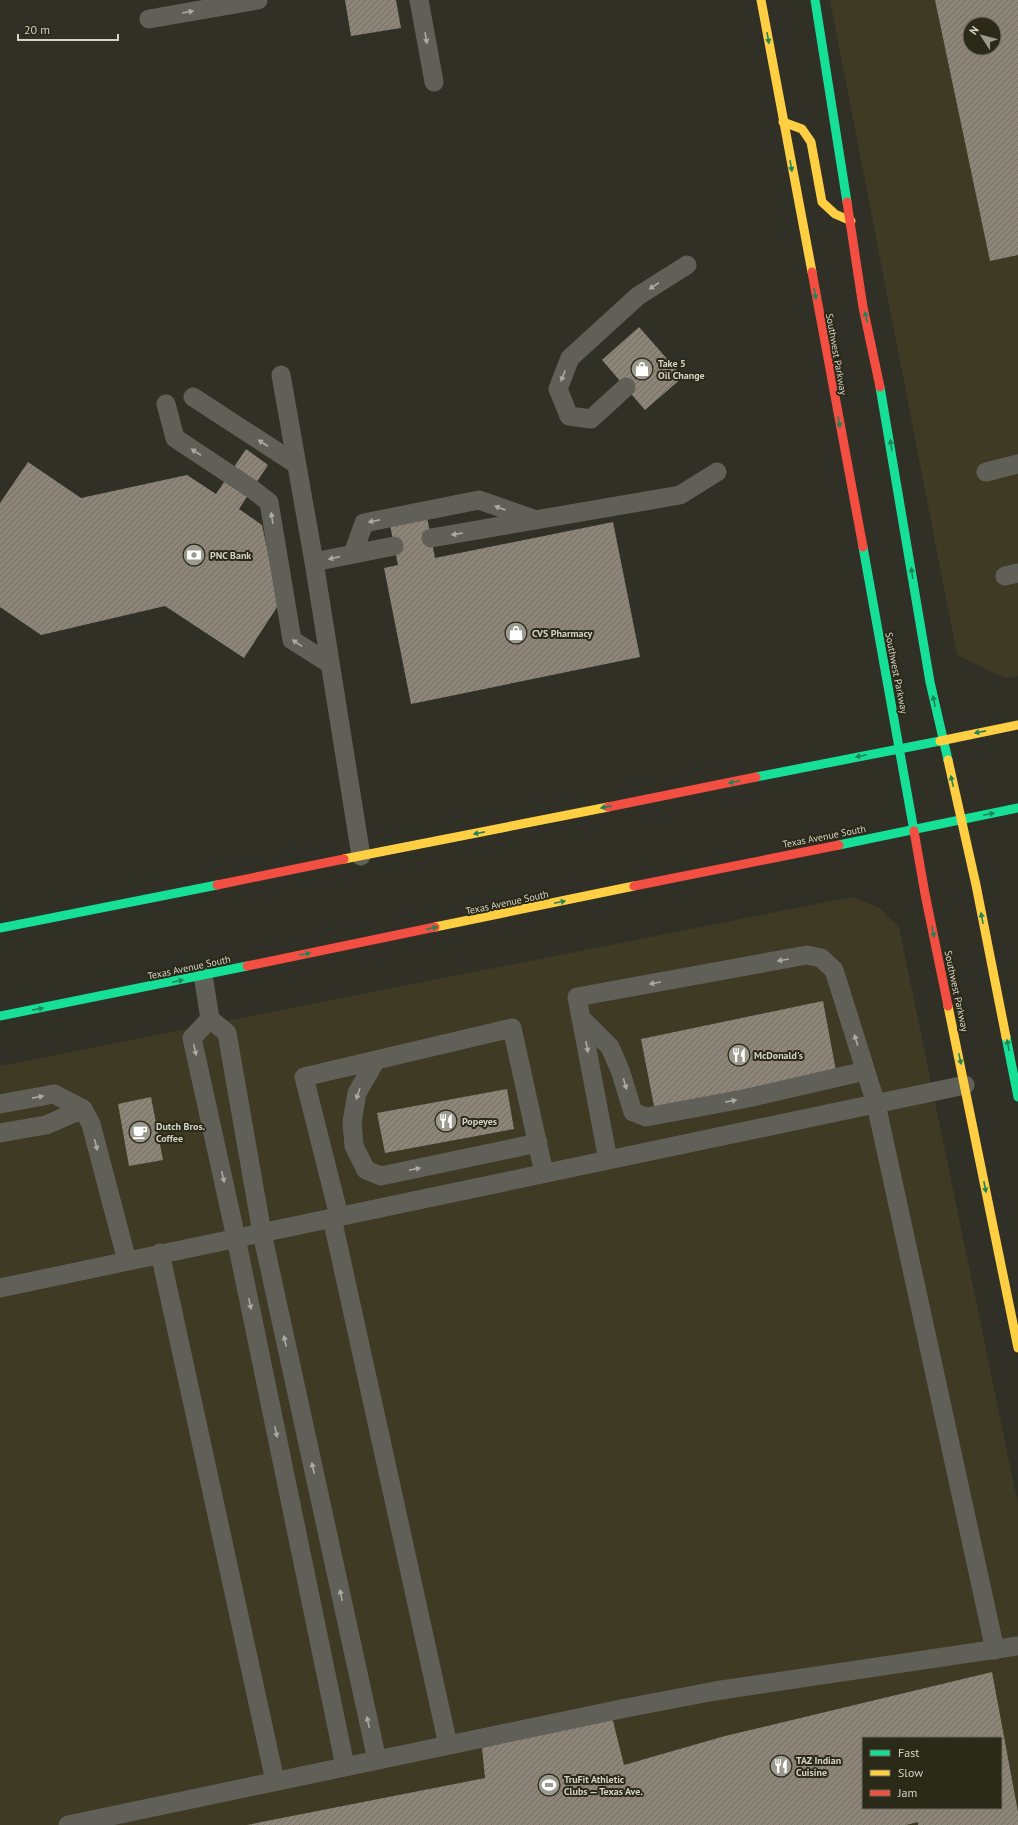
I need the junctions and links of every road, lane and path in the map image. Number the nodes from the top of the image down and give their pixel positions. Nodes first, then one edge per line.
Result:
1 (258, 0) edge
2 (419, 0) edge
3 (761, 0) edge
4 (815, 0) edge
5 (149, 19) dead end
6 (434, 82) dead end
7 (783, 122) junction
8 (851, 220) junction
9 (687, 265) dead end
10 (281, 376) dead end
11 (626, 387) dead end
12 (193, 397) dead end
13 (166, 404) dead end
14 (296, 464) junction
15 (1018, 464) edge
16 (717, 472) dead end
17 (986, 472) dead end
18 (537, 521) junction
19 (431, 538) dead end
20 (394, 546) dead end
21 (353, 554) junction
22 (314, 562) junction
23 (330, 664) junction
24 (1018, 725) edge
25 (942, 739) junction
26 (899, 747) junction
27 (1018, 808) edge
28 (960, 820) junction
29 (914, 829) junction
30 (361, 856) junction
31 (0, 928) edge
32 (203, 976) junction
33 (0, 1016) edge
34 (581, 1018) junction
35 (210, 1019) junction
36 (376, 1060) junction
37 (865, 1071) junction
38 (965, 1085) junction
39 (1018, 1097) edge
40 (0, 1104) edge
41 (876, 1104) junction
42 (83, 1109) junction
43 (0, 1133) edge
44 (538, 1142) junction
45 (608, 1160) junction
46 (544, 1173) junction
47 (336, 1217) junction
48 (262, 1233) junction
49 (236, 1238) junction
50 (160, 1254) junction
51 (127, 1261) junction
52 (0, 1288) edge
53 (1018, 1348) edge
54 (1018, 1646) edge
55 (995, 1650) junction
56 (448, 1745) junction
57 (377, 1760) junction
58 (345, 1766) junction
59 (275, 1781) junction
60 (68, 1825) edge

5 -> 1 lane
2 -> 6 lane
3 -> 7 main road, Southwest Parkway
4 - 8 main road
7 - 8 main road
7 -> 26 main road, Southwest Parkway
25 -> 8 main road
9 -> 11 lane
10 - 14 lane
14 -> 12 lane
23 -> 13 lane
14 - 22 lane
15 - 17 lane
16 - 18 lane
18 -> 19 lane
18 -> 21 lane
20 - 21 lane
21 -> 22 lane
22 - 23 lane
23 - 30 lane
24 -> 25 main road
25 - 26 main road
28 -> 25 main road
26 - 29 main road, Southwest Parkway
26 -> 30 main road
28 -> 27 main road, Texas Avenue South
28 - 29 main road, Texas Avenue South
39 -> 28 main road
32 -> 29 main road, Texas Avenue South
29 -> 38 main road, Southwest Parkway
30 - 31 main road
33 -> 32 main road, Texas Avenue South
32 - 35 lane
34 -> 37 lane
37 -> 34 lane
34 -> 45 lane
35 - 48 lane
35 -> 49 lane
36 - 44 lane
36 -> 44 lane
36 - 47 lane
37 - 41 lane
38 - 41 lane
38 -> 53 main road, Southwest Parkway
40 -> 42 lane
41 - 45 lane
41 - 55 lane
42 - 43 lane
42 -> 51 lane
44 - 46 lane
45 - 46 lane
46 - 47 lane
47 - 48 lane
47 - 56 lane
48 - 49 lane
57 -> 48 lane
49 - 50 lane
49 -> 58 lane
50 - 51 lane
50 - 59 lane
51 - 52 lane
54 - 55 lane
55 - 56 lane
56 - 57 lane
57 - 58 lane
58 - 59 lane
59 - 60 lane

